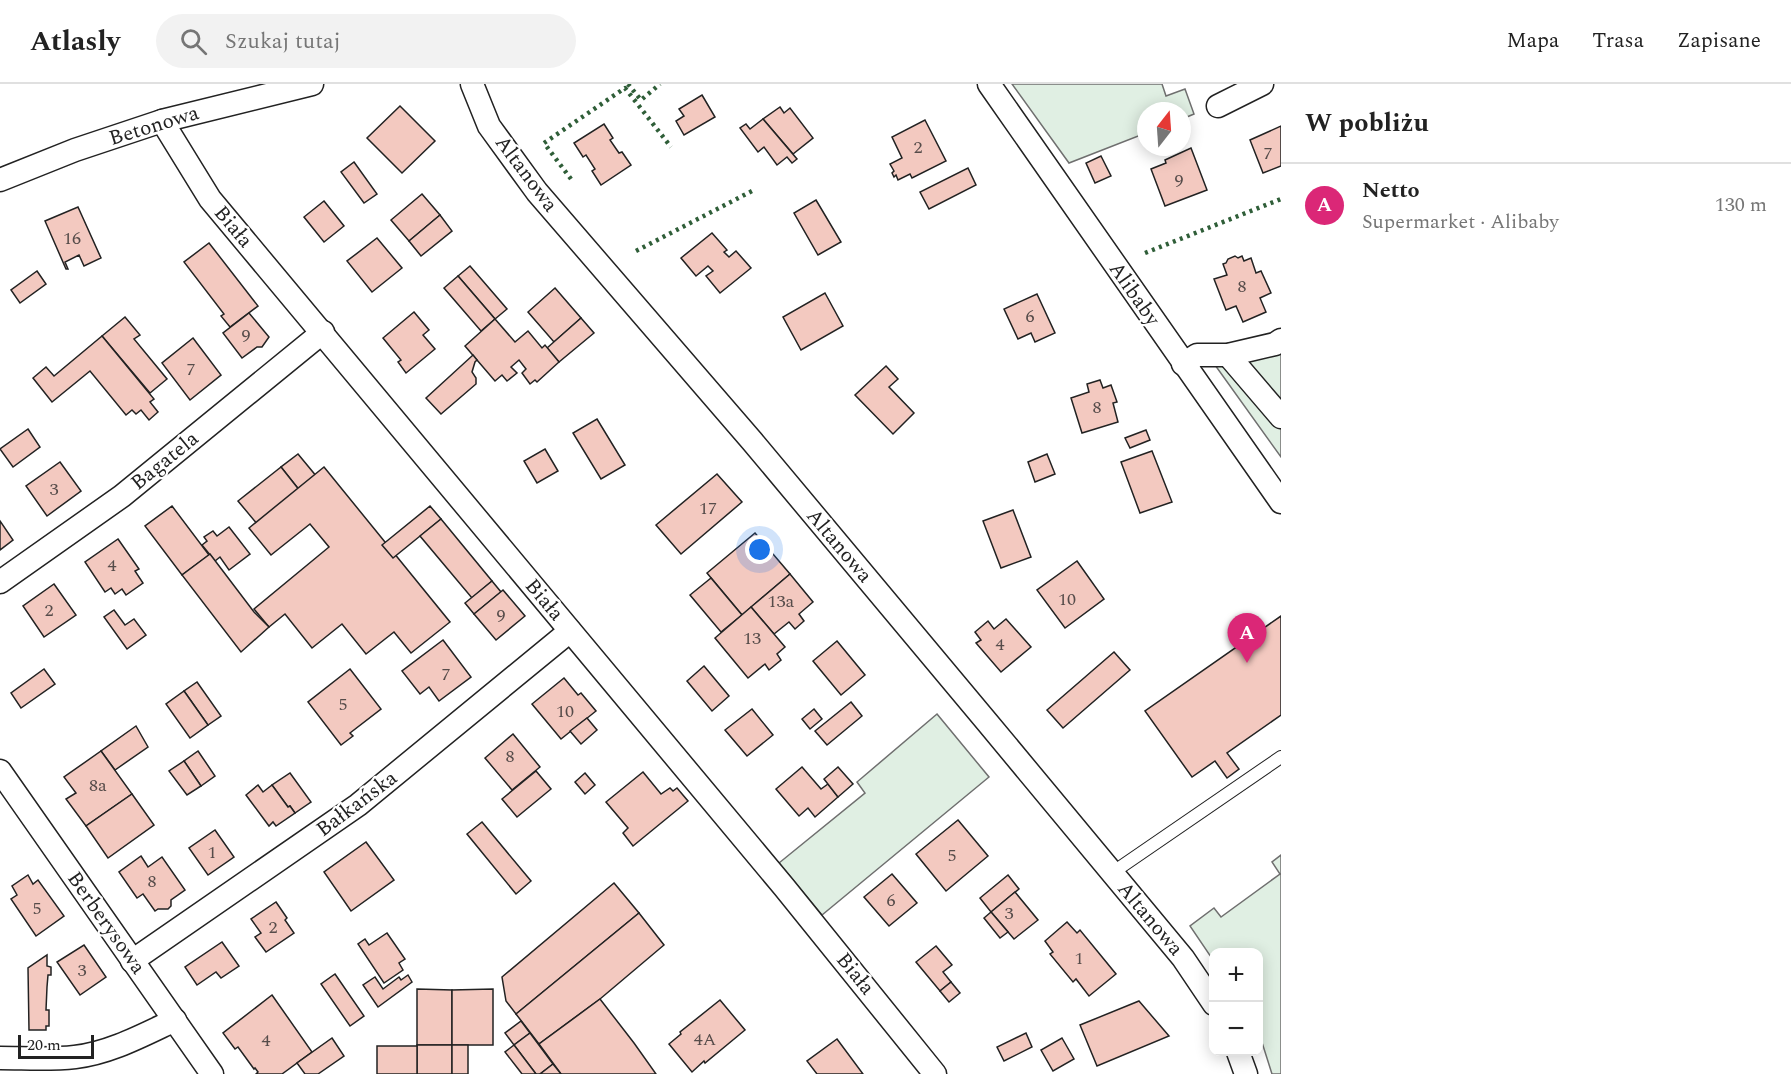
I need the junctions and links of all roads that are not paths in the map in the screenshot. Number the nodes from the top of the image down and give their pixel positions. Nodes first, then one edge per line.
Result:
1 (312, 84) edge
2 (472, 84) edge
3 (989, 84) edge
4 (1262, 84) edge
5 (1218, 106) dead end
6 (162, 121) junction
7 (0, 180) edge
8 (323, 332) junction
9 (1281, 340) edge
10 (1228, 355) junction
11 (1183, 364) junction
12 (1281, 417) edge
13 (1281, 502) edge
14 (0, 582) edge
15 (570, 631) junction
16 (1281, 757) edge
17 (0, 771) edge
18 (1112, 873) junction
19 (132, 961) junction
20 (1213, 1002) edge
21 (175, 1020) junction
22 (1239, 1056) edge
23 (0, 1058) edge
24 (212, 1074) edge
25 (935, 1074) edge
26 (1246, 1074) edge

1 - 6 street, Betonowa
2 - 18 street, Altanowa
3 - 11 street, Alibaby
4 - 5 street
6 - 7 street, Betonowa
6 - 8 street, Biała
8 - 14 street, Bagatela
8 - 15 street, Biała
9 - 10 street
10 - 11 street
10 - 12 street
11 - 13 street, Alibaby
15 - 19 street, Bałkańska
15 - 25 street, Biała
16 - 18 lane
17 - 19 street, Berberysowa
18 - 20 street, Altanowa
19 - 21 street, Berberysowa
21 - 23 street
21 - 24 street, Berberysowa
22 - 26 street

